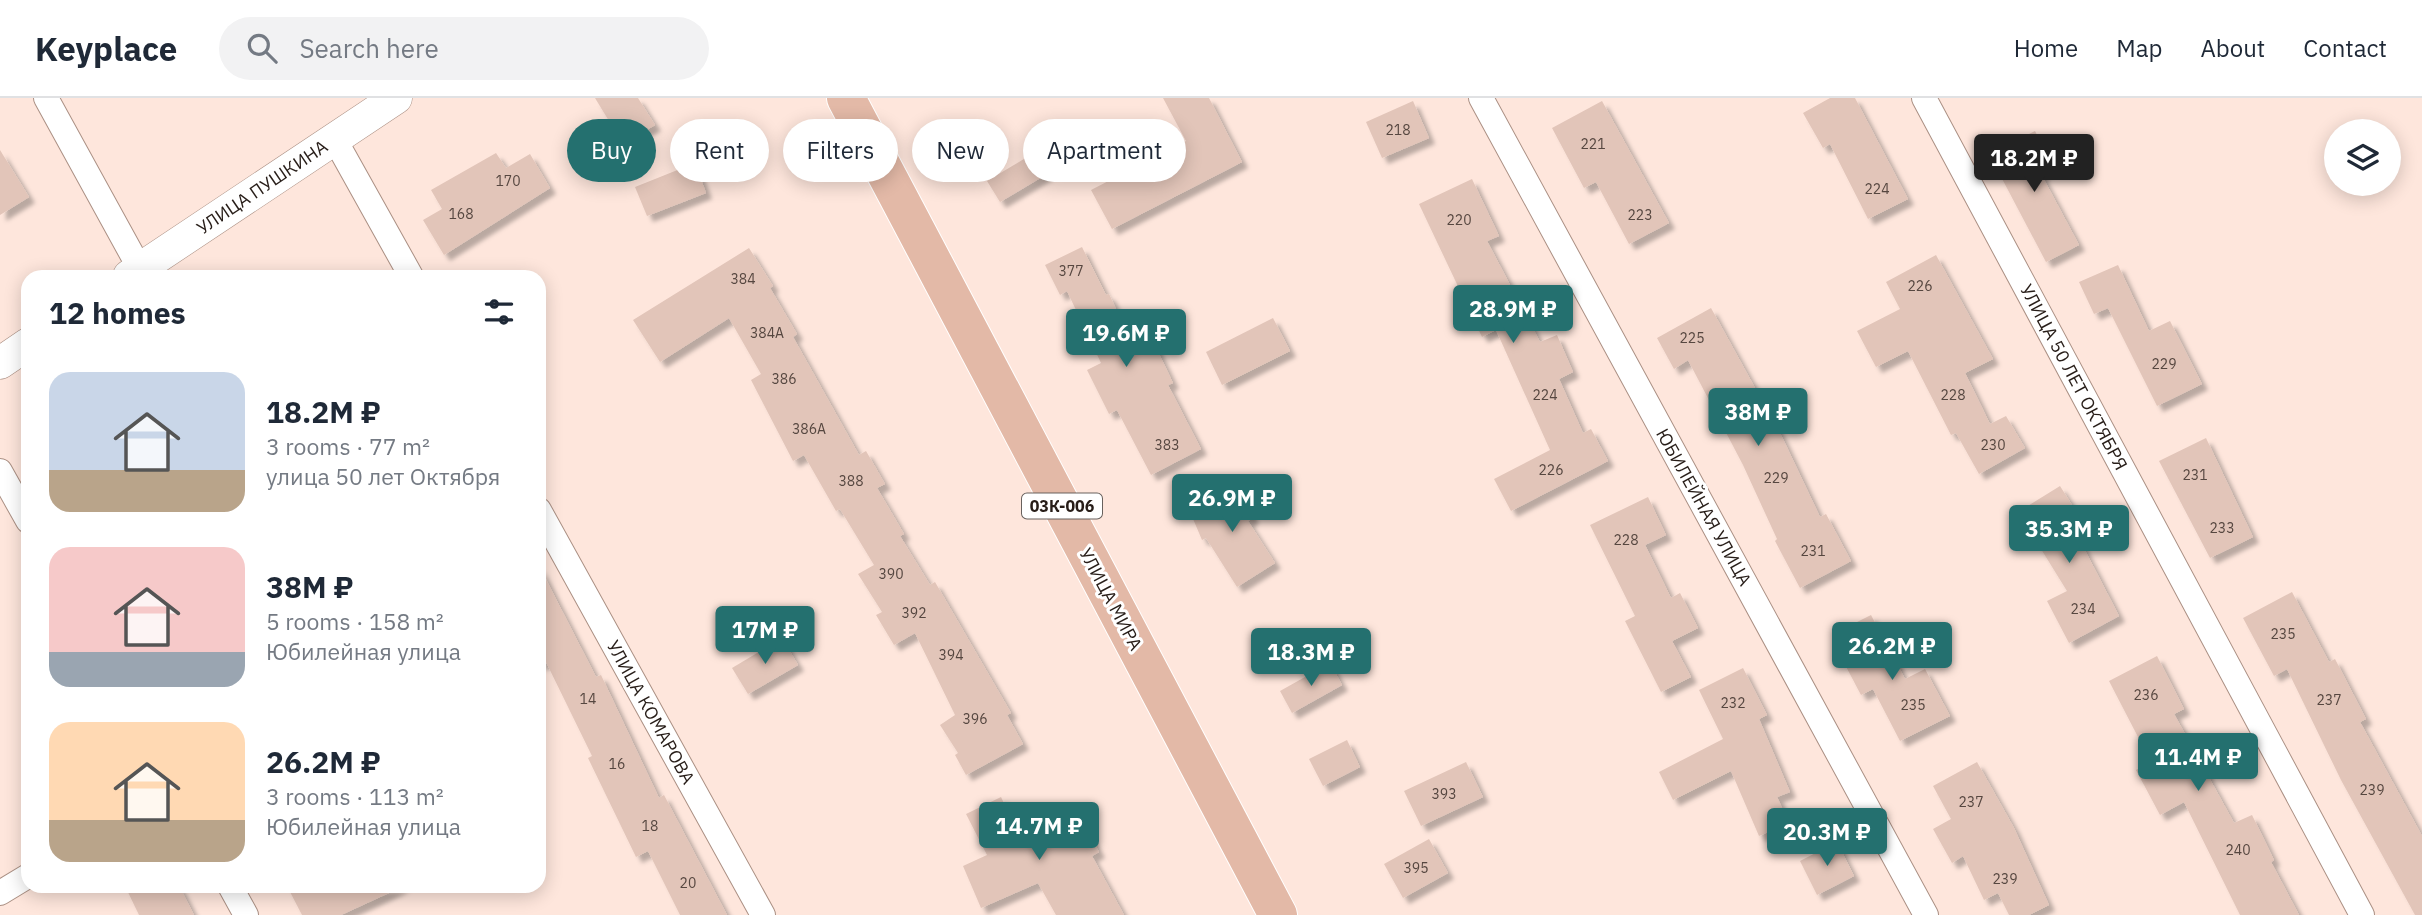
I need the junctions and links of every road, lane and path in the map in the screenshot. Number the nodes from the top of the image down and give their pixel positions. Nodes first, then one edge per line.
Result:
1 (46, 98) edge
2 (397, 98) edge
3 (846, 98) edge
4 (1481, 98) edge
5 (1924, 98) edge
6 (334, 138) junction
7 (132, 270) edge
8 (138, 270) edge
9 (408, 270) edge
10 (21, 349) edge
11 (0, 363) edge
12 (0, 471) edge
13 (21, 509) edge
14 (546, 522) edge
15 (21, 880) edge
16 (0, 893) edge
17 (234, 893) edge
18 (246, 915) edge
19 (763, 915) edge
20 (1278, 915) edge
21 (1926, 915) edge
22 (2362, 915) edge

1 - 7 street
2 - 6 street, УЛИЦА ПУШКИНА
3 - 20 main road, УЛИЦА МИРА / 03К-006
4 - 21 street, ЮБИЛЕЙНАЯ УЛИЦА
5 - 22 street, УЛИЦА 50 ЛЕТ ОКТЯБРЯ
6 - 8 street, УЛИЦА ПУШКИНА
6 - 9 street
10 - 11 street
12 - 13 street
14 - 19 street, УЛИЦА КОМАРОВА
15 - 16 street
17 - 18 street

